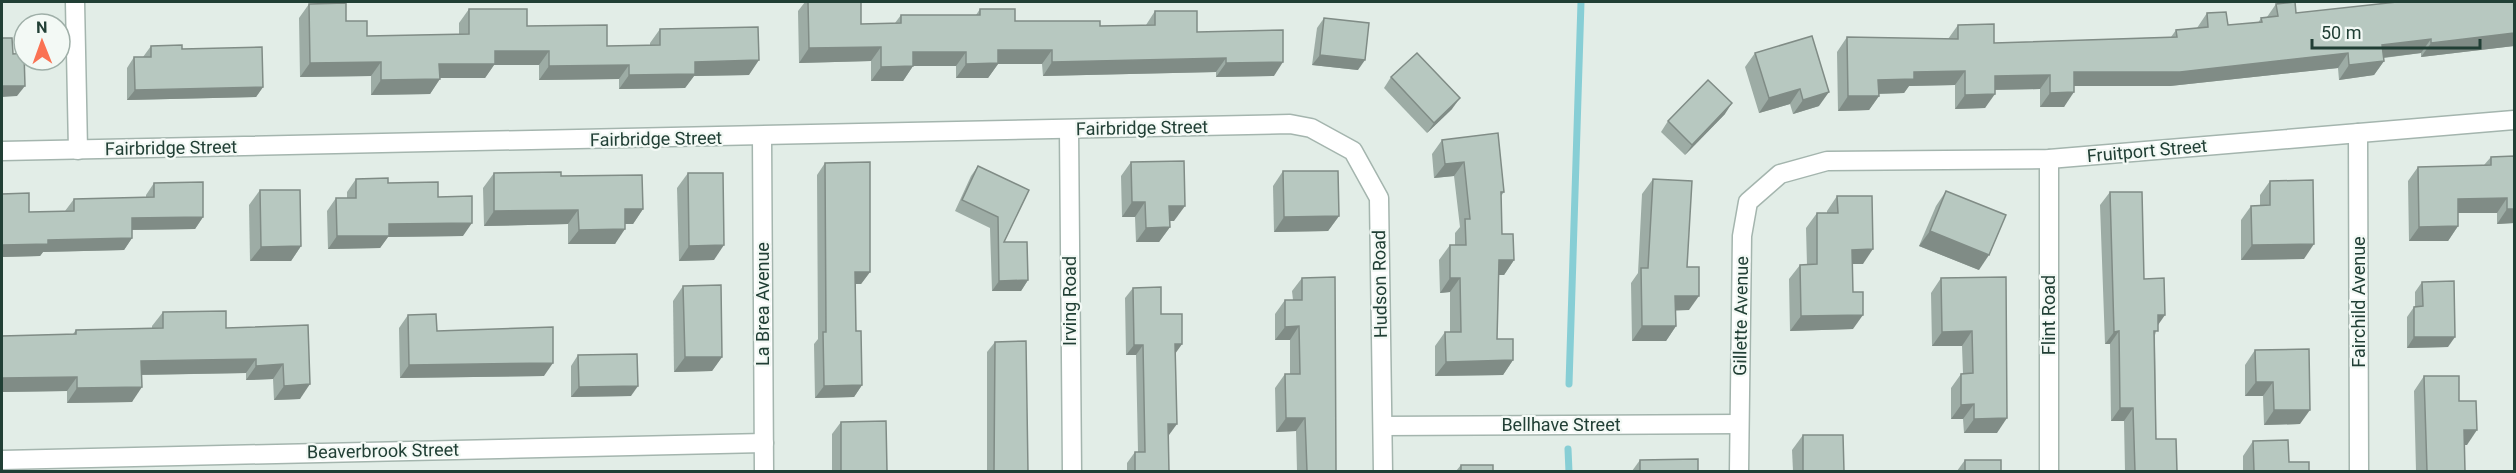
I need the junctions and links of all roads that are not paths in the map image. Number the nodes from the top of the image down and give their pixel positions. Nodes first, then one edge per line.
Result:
1 (75, 2) edge
2 (2514, 120) edge
3 (1311, 128) joint
4 (1069, 130) junction
5 (2358, 133) junction
6 (762, 137) junction
7 (78, 150) junction
8 (2, 151) edge
9 (2049, 159) junction
10 (1780, 174) joint
11 (1739, 424) junction
12 (1383, 426) junction
13 (764, 443) junction
14 (2, 460) edge
15 (764, 471) edge
16 (1072, 471) edge
17 (1383, 471) edge
18 (1740, 471) edge
19 (2049, 471) edge
20 (2359, 471) edge

1 - 7 street
2 - 5 street, Fruitport Street
3 - 4 street, Fairbridge Street
3 - 12 street, Hudson Road
4 - 6 street, Fairbridge Street
4 - 16 street, Irving Road
5 - 9 street, Fruitport Street
5 - 20 street, Fairchild Avenue
6 - 7 street, Fairbridge Street
6 - 13 street, La Brea Avenue
7 - 8 street, Fairbridge Street
9 - 10 street, Fruitport Street
9 - 19 street, Flint Road
10 - 11 street, Gillette Avenue
11 - 12 street, Bellhave Street
11 - 18 street, Gillette Avenue
12 - 17 street, Hudson Road
13 - 14 street, Beaverbrook Street
13 - 15 street, La Brea Avenue

